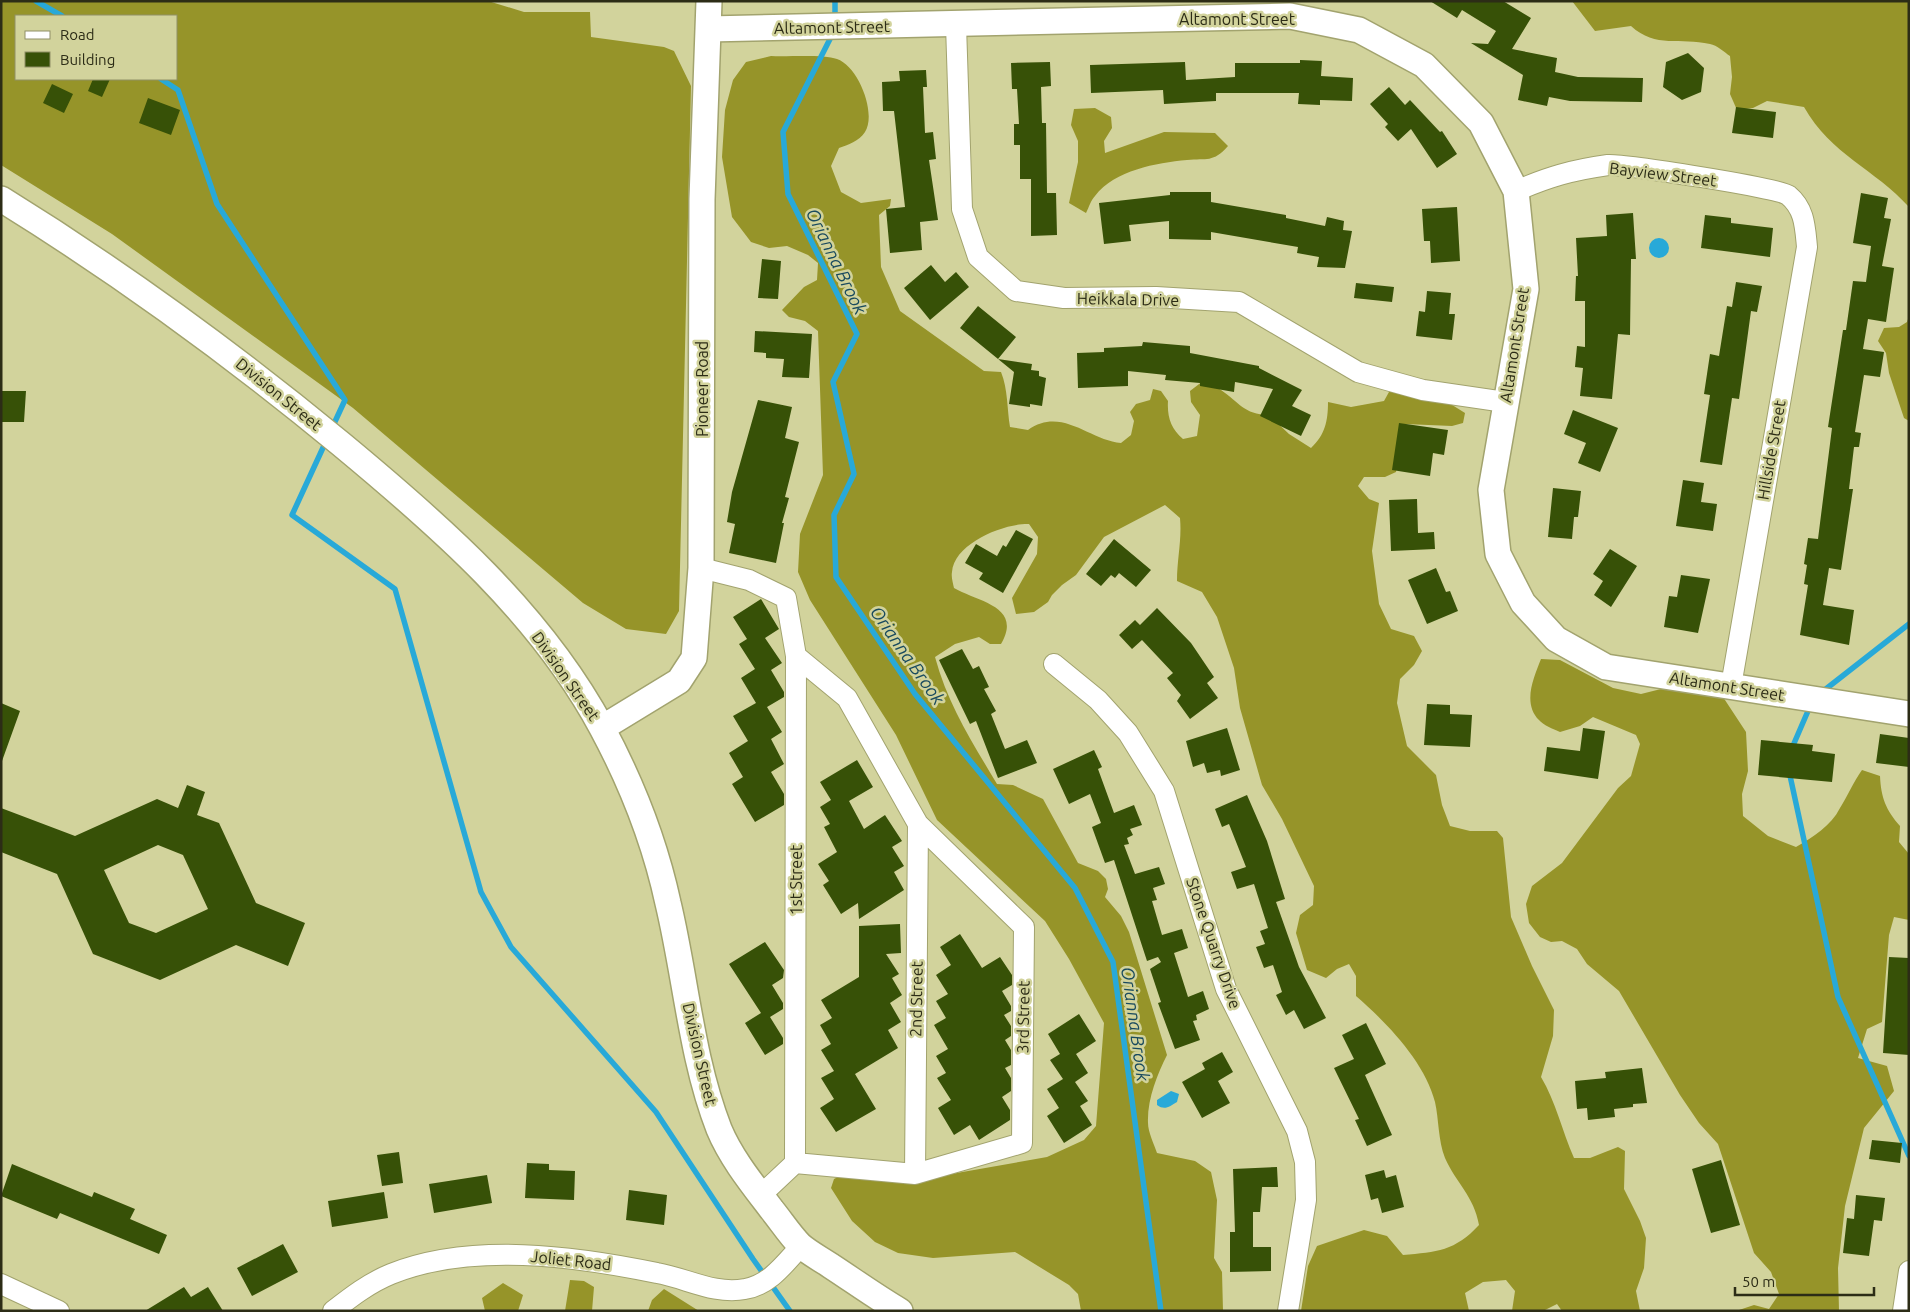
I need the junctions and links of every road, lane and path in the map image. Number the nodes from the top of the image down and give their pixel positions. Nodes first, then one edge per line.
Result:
1 (709, 1) edge
2 (1291, 8) edge
3 (956, 25) junction
4 (708, 29) junction
5 (1516, 191) junction
6 (1, 199) edge
7 (1803, 214) joint
8 (1505, 402) junction
9 (701, 568) junction
10 (796, 656) junction
11 (1054, 664) dead end
12 (1731, 686) junction
13 (1909, 714) edge
14 (602, 728) junction
15 (918, 824) junction
16 (795, 1164) junction
17 (915, 1174) junction
18 (761, 1195) junction
19 (801, 1246) junction
20 (1909, 1271) edge
21 (1, 1284) edge
22 (59, 1311) edge
23 (333, 1311) edge
24 (900, 1311) edge
25 (1288, 1311) edge
26 (1903, 1311) edge

1 - 4 street, Pioneer Road
2 - 3 street, Altamont Street
2 - 5 street, Altamont Street
3 - 4 street, Altamont Street
3 - 8 street, Heikkala Drive
4 - 9 street, Pioneer Road
5 - 7 street, Bayview Street
5 - 8 street, Altamont Street
6 - 14 street, Division Street
7 - 12 street, Hillside Street
8 - 12 street, Altamont Street
9 - 10 street, 1st Street
9 - 14 street, Pioneer Road
10 - 15 street
10 - 16 street, 1st Street
11 - 25 street, Stone Quarry Drive
12 - 13 street, Altamont Street
14 - 18 street, Division Street
15 - 17 street, 2nd Street
15 - 17 street, 3rd Street
16 - 17 street
16 - 18 street
18 - 19 street, Division Street
19 - 23 street, Joliet Road
19 - 24 street, Division Street
20 - 26 street
21 - 22 street

